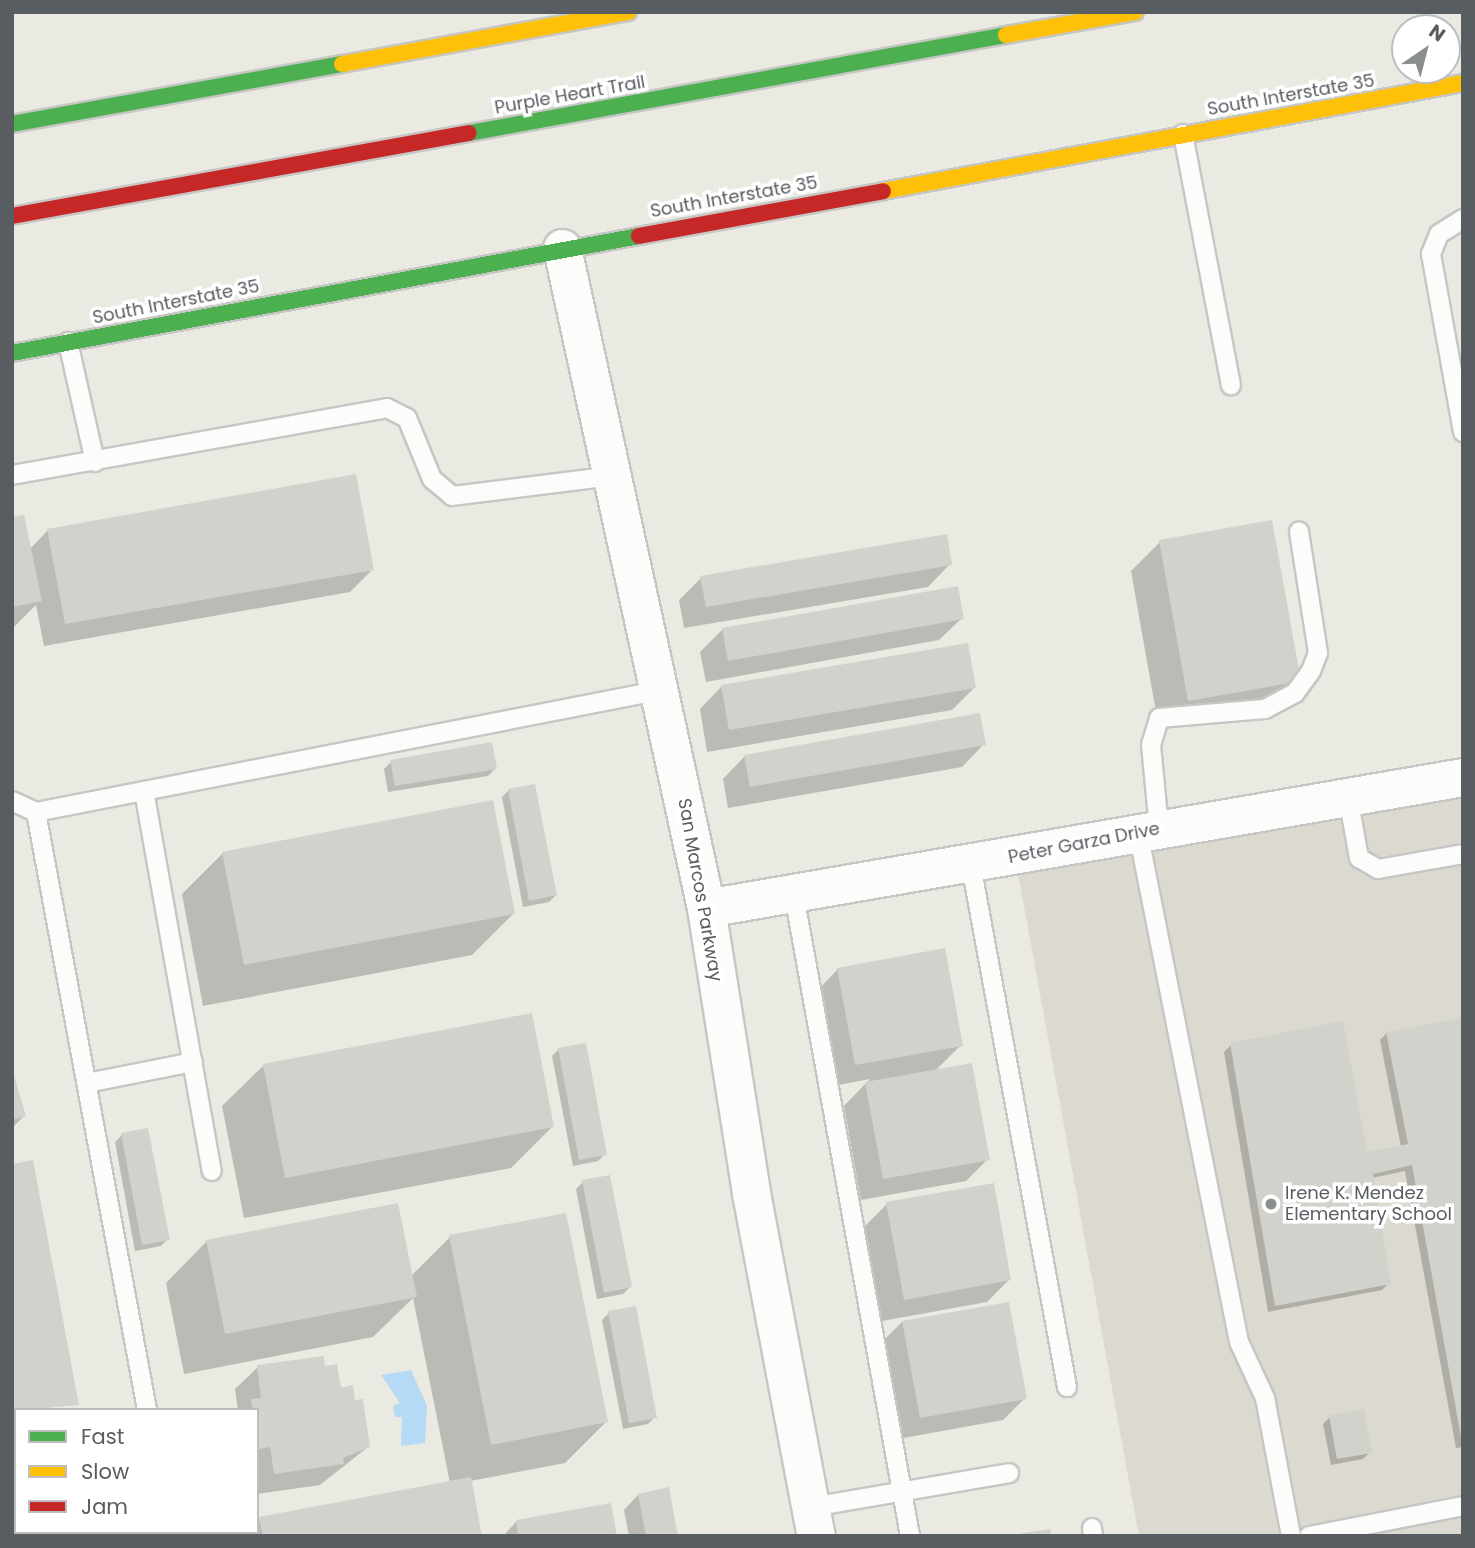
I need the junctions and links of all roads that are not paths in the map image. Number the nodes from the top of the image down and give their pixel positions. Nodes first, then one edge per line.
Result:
1 (628, 12) edge
2 (1135, 12) edge
3 (1463, 83) edge
4 (12, 124) edge
5 (1183, 134) junction
6 (12, 216) edge
7 (1463, 219) edge
8 (562, 248) junction
9 (68, 342) junction
10 (12, 353) edge
11 (1231, 385) dead end
12 (1463, 432) edge
13 (95, 462) junction
14 (12, 475) edge
15 (613, 476) junction
16 (1298, 531) dead end
17 (662, 690) junction
18 (1463, 777) edge
19 (144, 792) junction
20 (1348, 797) junction
21 (12, 801) edge
22 (36, 812) junction
23 (1149, 830) junction
24 (1463, 854) edge
25 (971, 865) junction
26 (794, 895) junction
27 (706, 908) junction
28 (192, 1062) junction
29 (86, 1083) junction
30 (212, 1171) dead end
31 (1067, 1387) dead end
32 (147, 1408) edge
33 (1009, 1473) dead end
34 (902, 1493) junction
35 (1463, 1506) edge
36 (814, 1522) edge
37 (910, 1536) edge
38 (1291, 1536) edge
39 (1309, 1536) edge

1 - 4 main road
2 - 6 main road, Purple Heart Trail
3 - 5 main road, South Interstate 35
5 - 8 main road, South Interstate 35
5 - 11 lane
7 - 12 lane
8 - 9 main road, South Interstate 35
8 - 15 street, San Marcos Parkway
9 - 10 main road, South Interstate 35
9 - 13 lane
13 - 14 lane
13 - 15 lane
15 - 17 street, San Marcos Parkway
16 - 23 lane
17 - 19 lane
17 - 27 street, San Marcos Parkway
18 - 20 street, Peter Garza Drive
19 - 22 lane
19 - 28 lane
20 - 23 street, Peter Garza Drive
20 - 24 lane
21 - 22 lane
22 - 29 lane
23 - 25 street, Peter Garza Drive
23 - 38 lane
25 - 26 street, Peter Garza Drive
25 - 31 lane
26 - 27 street, Peter Garza Drive
26 - 34 lane
27 - 36 street, San Marcos Parkway
28 - 29 lane
28 - 30 lane
29 - 32 lane
33 - 34 lane
34 - 36 lane
34 - 37 lane
35 - 39 lane

